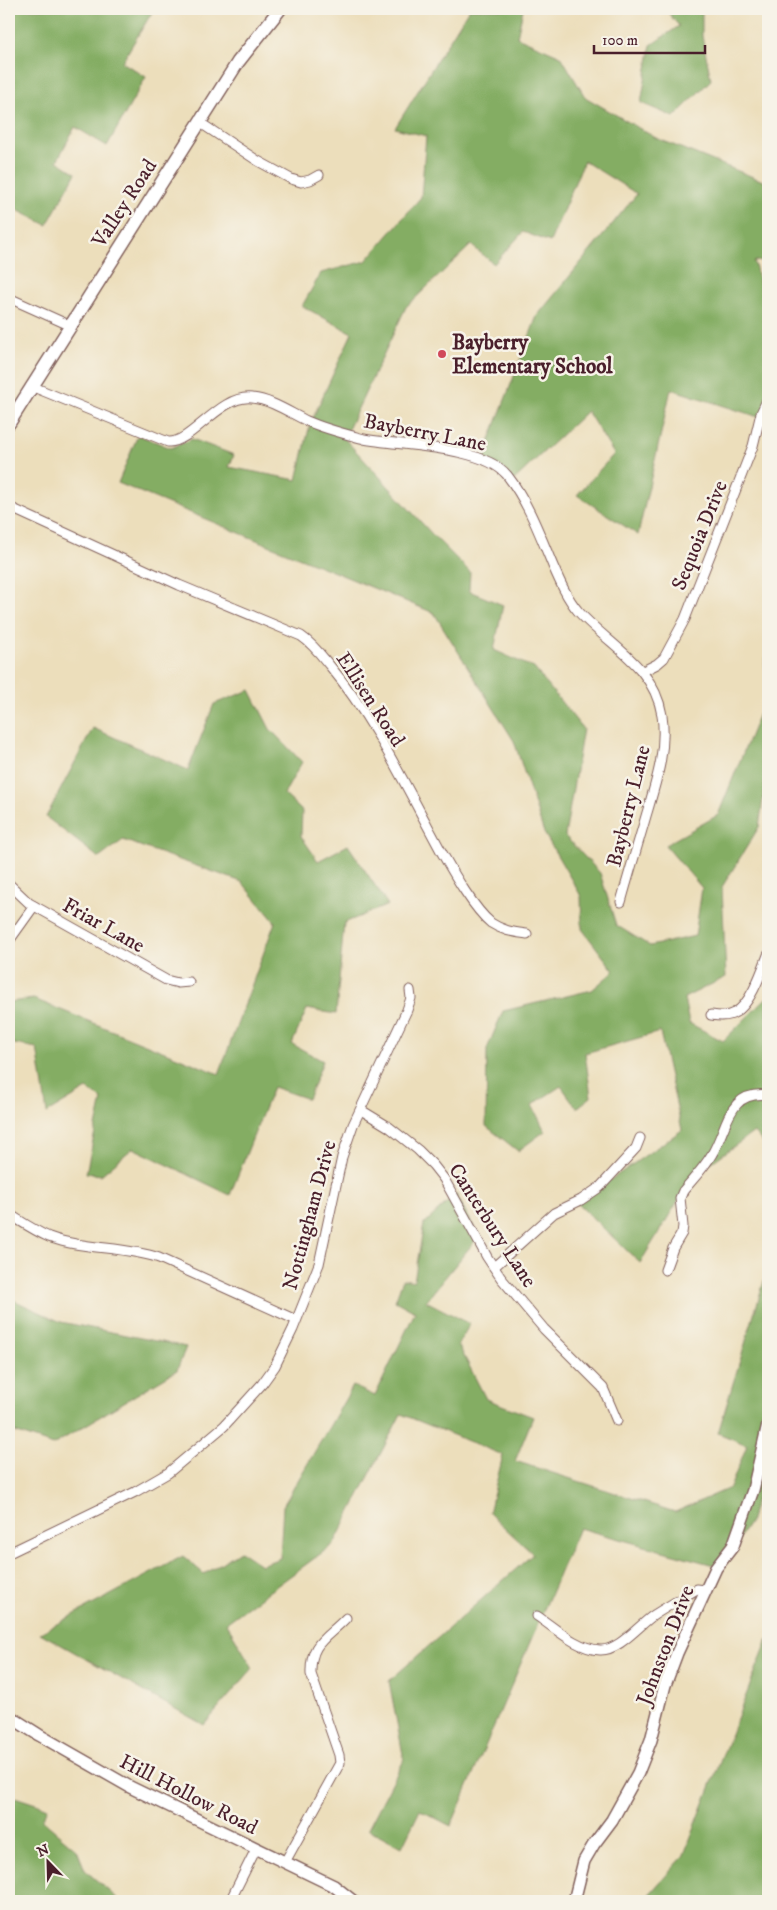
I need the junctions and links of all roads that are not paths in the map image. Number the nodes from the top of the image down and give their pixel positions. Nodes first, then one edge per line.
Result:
1 (280, 9) edge
2 (199, 122) junction
3 (319, 175) dead end
4 (767, 279) dead end
5 (9, 298) edge
6 (768, 298) edge
7 (69, 325) junction
8 (31, 386) junction
9 (768, 398) edge
10 (9, 423) edge
11 (9, 506) edge
12 (643, 671) junction
13 (9, 884) edge
14 (621, 902) dead end
15 (34, 906) junction
16 (527, 934) dead end
17 (9, 941) edge
18 (768, 955) edge
19 (189, 982) dead end
20 (410, 990) dead end
21 (711, 1015) dead end
22 (768, 1095) edge
23 (361, 1110) junction
24 (640, 1138) dead end
25 (9, 1214) edge
26 (494, 1267) junction
27 (664, 1270) dead end
28 (296, 1320) junction
29 (617, 1421) dead end
30 (768, 1424) edge
31 (9, 1553) edge
32 (705, 1590) junction
33 (537, 1616) dead end
34 (346, 1618) dead end
35 (9, 1716) edge
36 (256, 1849) junction
37 (285, 1862) junction
38 (230, 1901) edge
39 (353, 1901) edge
40 (574, 1901) edge

1 - 2 main road, Valley Road
2 - 3 street
2 - 7 main road, Valley Road
4 - 6 street
5 - 7 street
7 - 8 main road, Valley Road
8 - 10 main road, Valley Road
8 - 12 street, Bayberry Lane
9 - 12 street, Sequoia Drive
11 - 16 street, Ellisen Road
12 - 14 street, Bayberry Lane
13 - 15 street, Friar Lane
15 - 17 street
15 - 19 street, Friar Lane
18 - 21 street
20 - 23 street, Nottingham Drive
22 - 27 street
23 - 26 street, Canterbury Lane
23 - 28 street, Nottingham Drive
24 - 26 street
25 - 28 street
26 - 29 street, Canterbury Lane
28 - 31 street, Nottingham Drive
30 - 32 street, Johnston Drive
32 - 33 street
32 - 40 street, Johnston Drive
34 - 37 street
35 - 36 street, Hill Hollow Road
36 - 37 street, Hill Hollow Road
36 - 38 street
37 - 39 street, Hill Hollow Road

